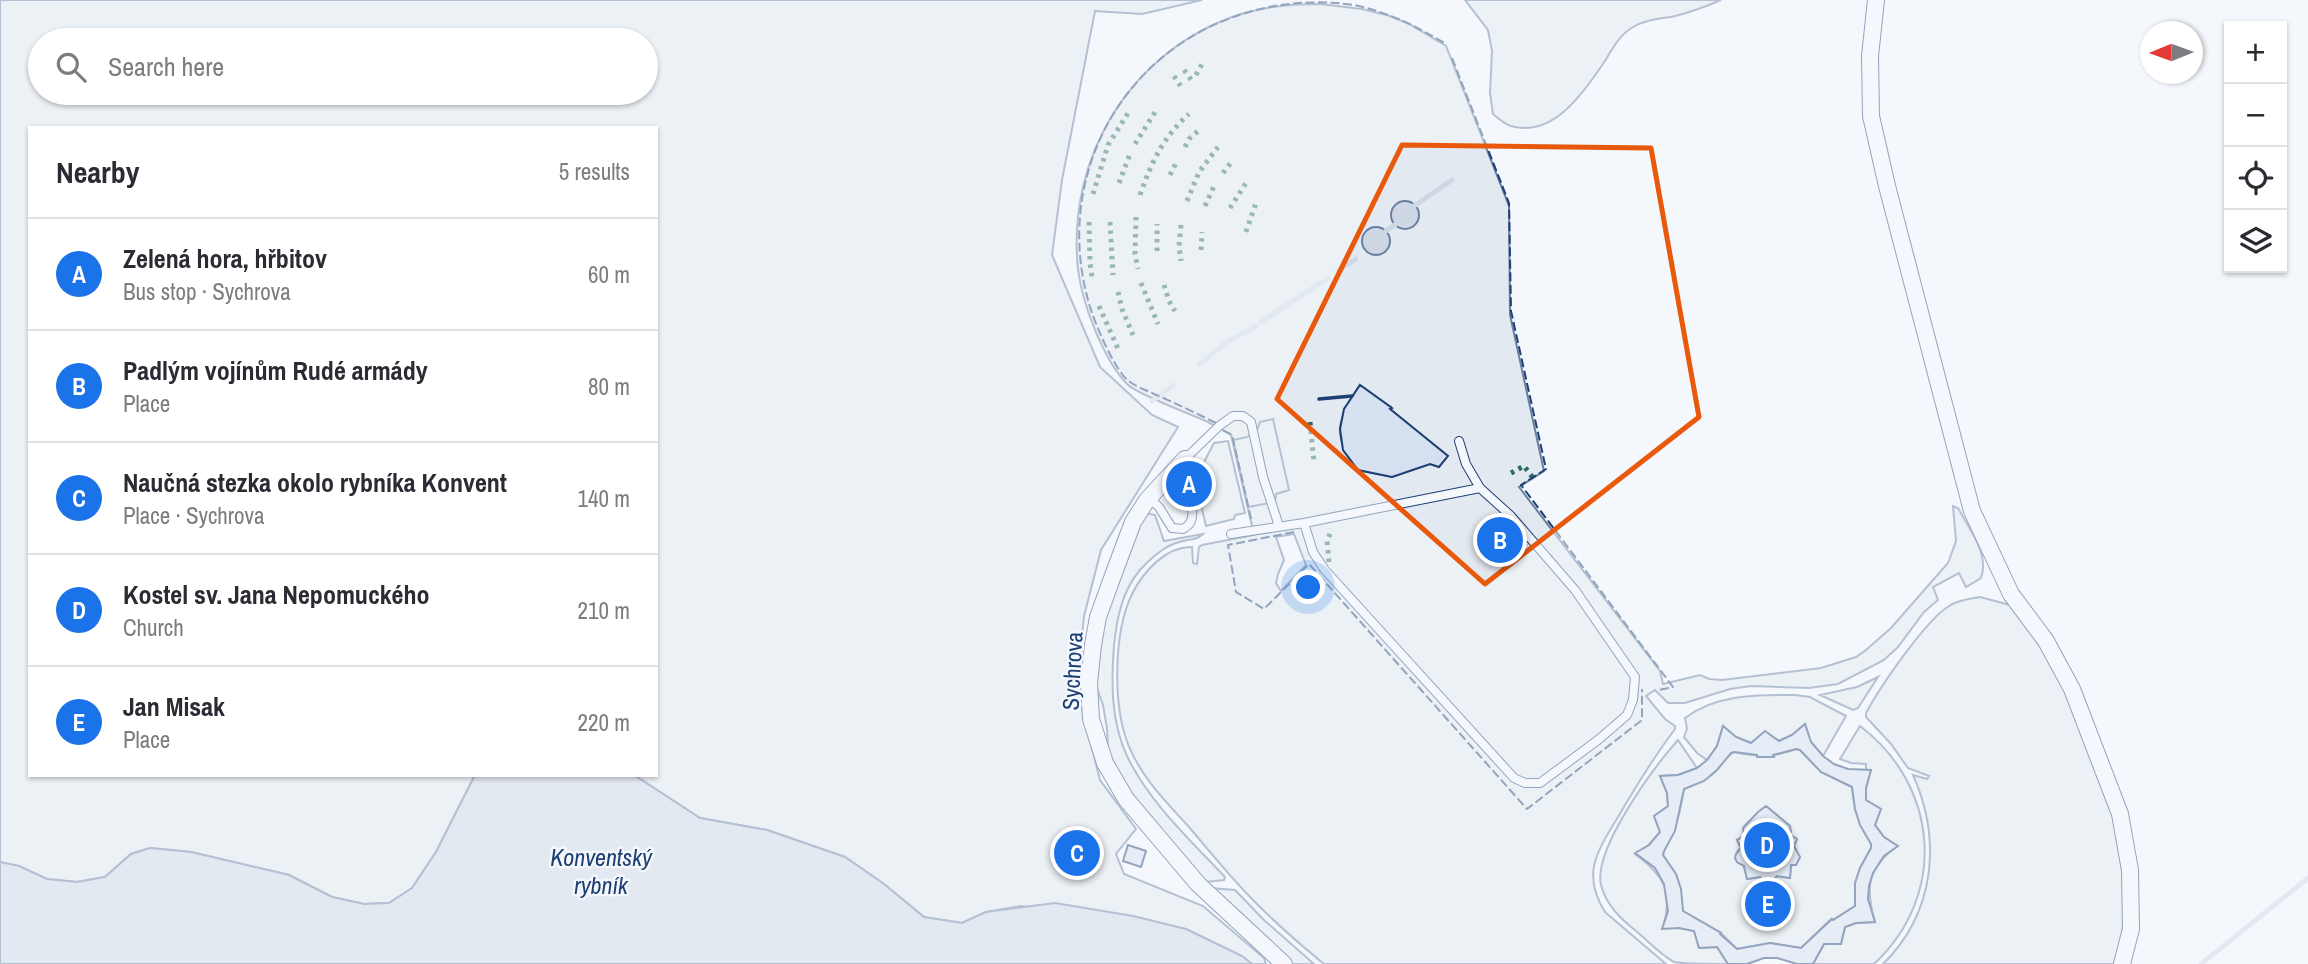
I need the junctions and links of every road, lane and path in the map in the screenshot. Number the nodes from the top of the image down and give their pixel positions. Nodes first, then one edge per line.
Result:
1 (1876, 0) edge
2 (1459, 441) dead end
3 (1185, 459) joint
4 (1172, 473) junction
5 (1480, 488) junction
6 (1147, 500) junction
7 (1304, 523) junction
8 (1279, 526) junction
9 (1231, 534) dead end
10 (1284, 964) edge
11 (2122, 964) edge

1 - 11 street
2 - 5 lane
3 - 4 street, Sychrova
3 - 8 lane
4 - 6 street, Sychrova
4 - 6 lane
5 - 7 lane
5 - 7 lane
6 - 10 street, Sychrova
7 - 8 lane
8 - 9 lane

